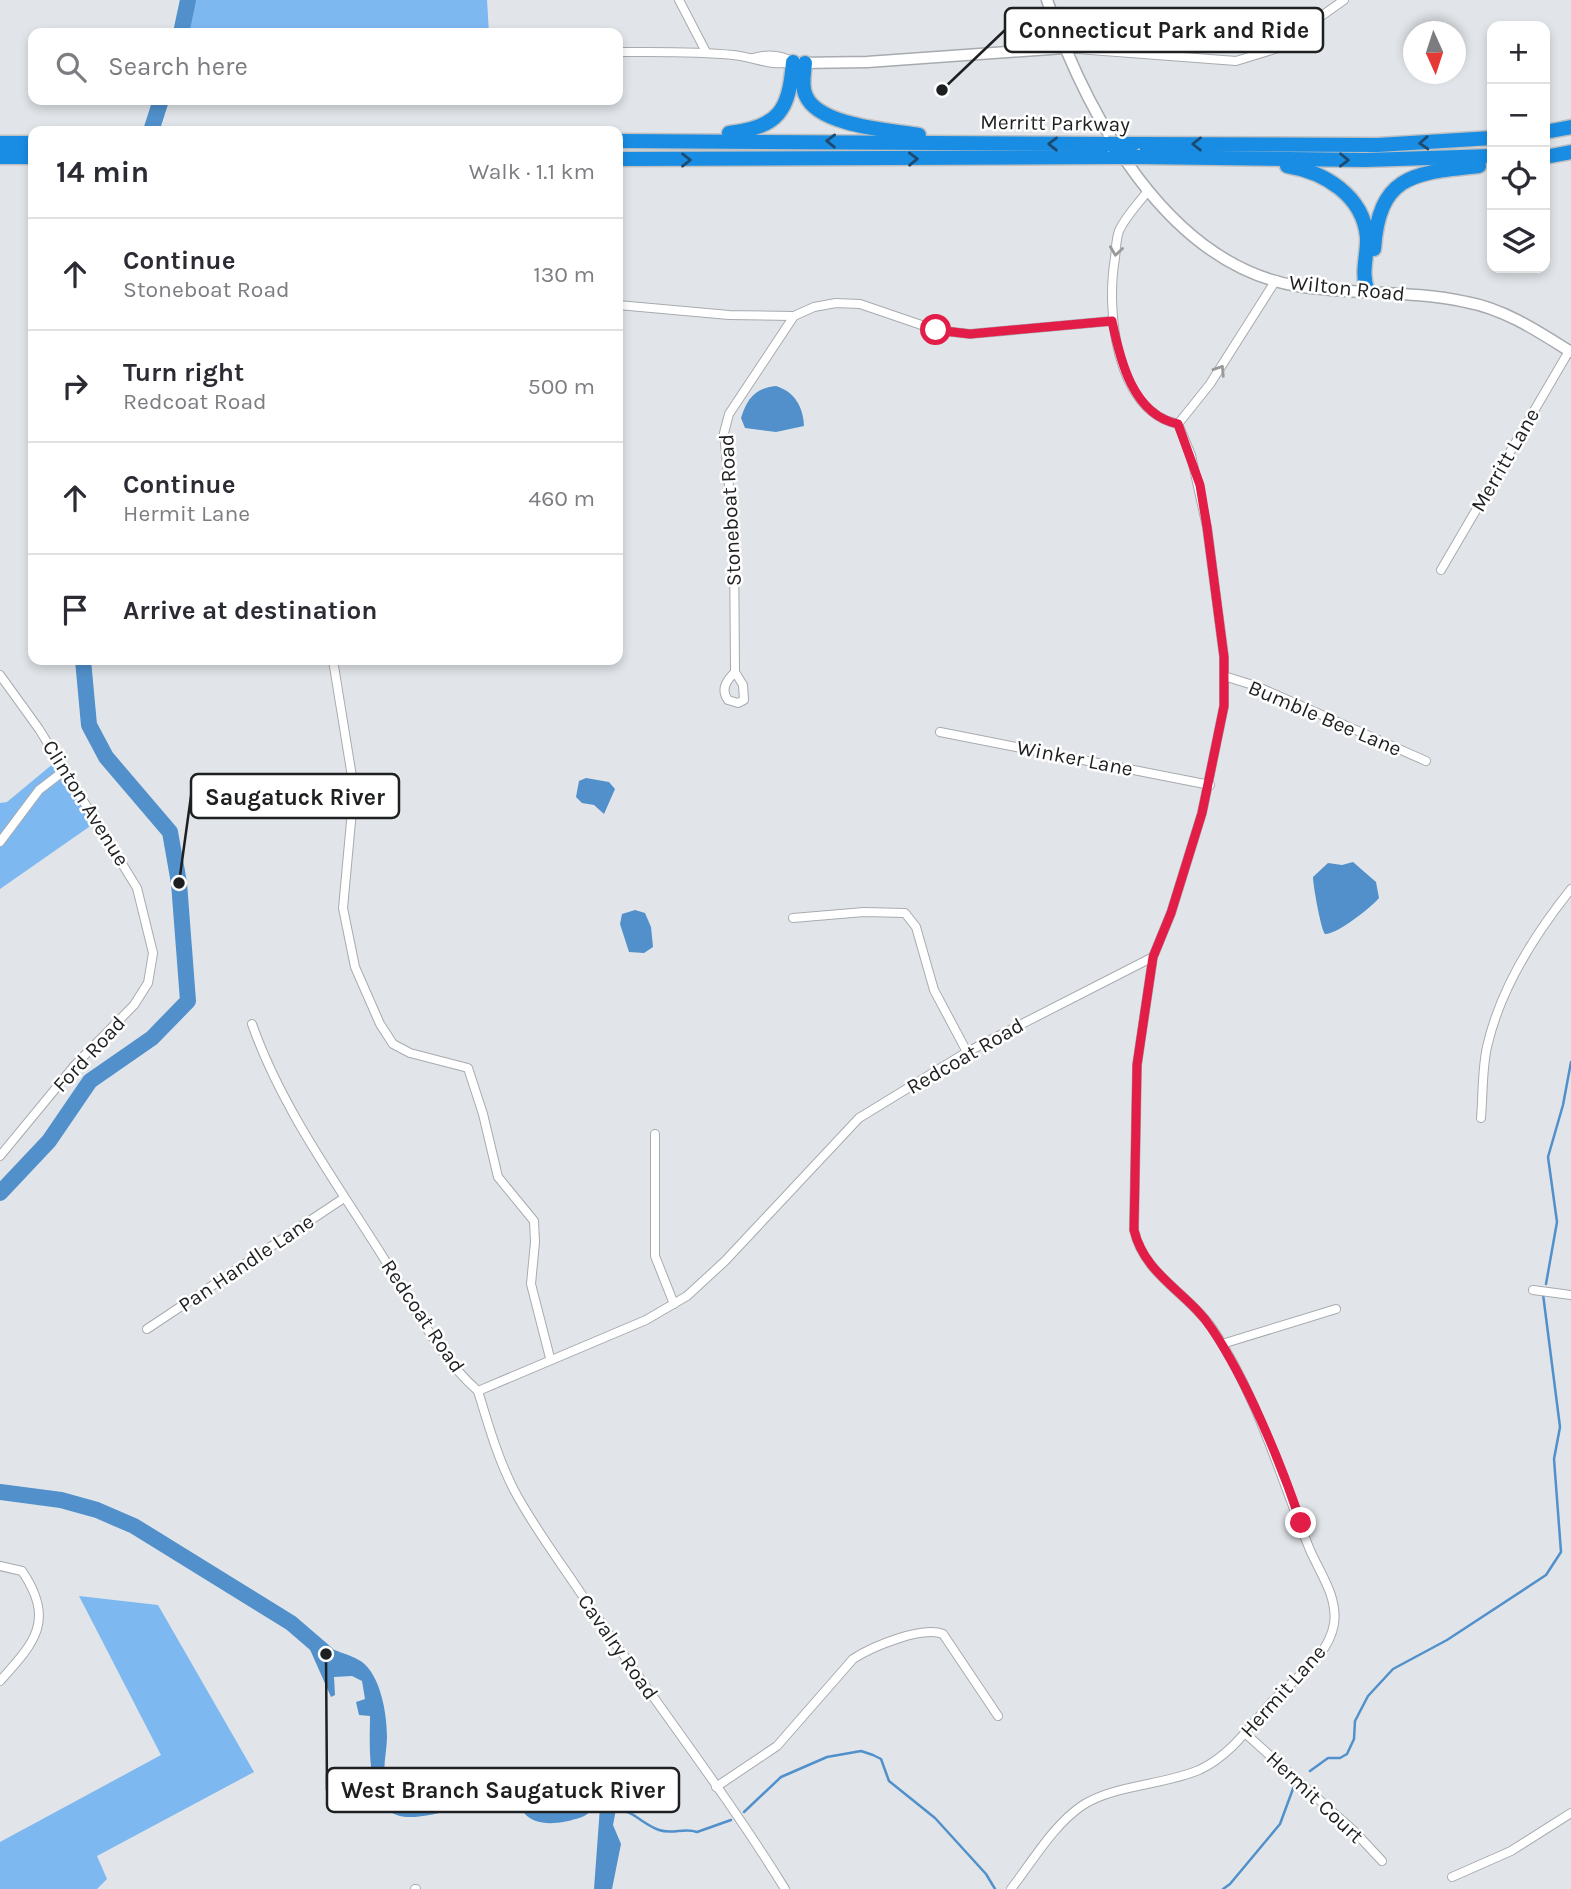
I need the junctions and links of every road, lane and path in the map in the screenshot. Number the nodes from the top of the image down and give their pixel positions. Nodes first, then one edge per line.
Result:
1 (679, 0) edge
2 (1047, 0) edge
3 (1344, 0) edge
4 (1064, 48) junction
5 (623, 52) edge
6 (706, 52) junction
7 (799, 63) junction
8 (1571, 127) edge
9 (1550, 131) edge
10 (1487, 138) edge
11 (623, 140) edge
12 (623, 140) edge
13 (28, 143) edge
14 (997, 143) junction
15 (0, 144) edge
16 (1571, 149) edge
17 (1550, 150) edge
18 (1111, 151) junction
19 (1137, 151) junction
20 (1550, 155) edge
21 (1487, 156) edge
22 (0, 157) edge
23 (28, 157) edge
24 (1202, 158) junction
25 (623, 159) edge
26 (1487, 165) edge
27 (1147, 192) junction
28 (1276, 280) junction
29 (1368, 291) junction
30 (623, 305) edge
31 (794, 316) junction
32 (1112, 321) junction
33 (1570, 351) edge
34 (1178, 424) junction
35 (1441, 570) dead end
36 (334, 665) edge
37 (735, 672) dead end
38 (0, 675) edge
39 (1224, 676) junction
40 (940, 732) dead end
41 (1426, 761) dead end
42 (65, 770) junction
43 (1210, 785) junction
44 (0, 842) edge
45 (1571, 889) edge
46 (793, 918) dead end
47 (153, 941) joint
48 (1153, 957) junction
49 (252, 1024) dead end
50 (967, 1052) junction
51 (1481, 1118) dead end
52 (655, 1134) dead end
53 (0, 1156) edge
54 (344, 1198) junction
55 (1533, 1290) dead end
56 (1571, 1295) edge
57 (674, 1304) junction
58 (1336, 1309) dead end
59 (147, 1329) dead end
60 (1222, 1344) junction
61 (550, 1359) junction
62 (478, 1391) junction
63 (0, 1566) edge
64 (0, 1681) edge
65 (998, 1717) dead end
66 (1246, 1734) junction
67 (716, 1787) junction
68 (1571, 1813) edge
69 (1382, 1861) dead end
70 (1452, 1877) dead end
71 (785, 1889) edge
72 (1011, 1889) edge

1 - 6 street
2 - 4 main road, Wilton Road
3 - 4 street
4 - 7 main road
4 - 27 main road, Wilton Road
5 - 6 street
6 - 7 street
7 - 11 highway
7 - 14 highway
8 - 9 highway
10 -> 19 highway, Merritt Parkway
14 -> 12 highway, Merritt Parkway
13 - 15 highway
18 -> 14 highway, Merritt Parkway
16 - 17 highway
16 - 20 highway
18 - 19 highway, Merritt Parkway, bridge
25 -> 18 highway, Merritt Parkway
19 - 24 highway, Merritt Parkway
24 -> 21 highway, Merritt Parkway
22 - 23 highway
24 - 29 highway
26 - 29 highway
27 - 28 main road, Wilton Road
27 -> 32 street
28 - 29 main road, Wilton Road
34 -> 28 street
29 - 33 main road, Wilton Road
30 - 31 street
31 - 32 street
31 - 37 street, Stoneboat Road
32 - 34 street
33 - 35 street, Merritt Lane
34 - 39 street
36 - 61 street
38 - 42 street, Clinton Avenue
39 - 41 street, Bumble Bee Lane
39 - 43 street
40 - 43 street, Winker Lane
42 - 44 street
42 - 47 street, Clinton Avenue
43 - 48 street
45 - 51 street
46 - 50 street
47 - 53 street, Ford Road
48 - 50 street, Redcoat Road
48 - 60 street, Hermit Lane
49 - 54 street, Redcoat Road
50 - 57 street, Redcoat Road
52 - 57 street
54 - 59 street, Pan Handle Lane
54 - 62 street, Redcoat Road
55 - 56 street
57 - 61 street, Redcoat Road
58 - 60 street
60 - 66 street, Hermit Lane
61 - 62 street, Redcoat Road
62 - 67 street, Cavalry Road
63 - 64 street
65 - 67 street
66 - 69 street, Hermit Court
66 - 72 street, Hermit Lane
67 - 71 street, Cavalry Road
68 - 70 street

